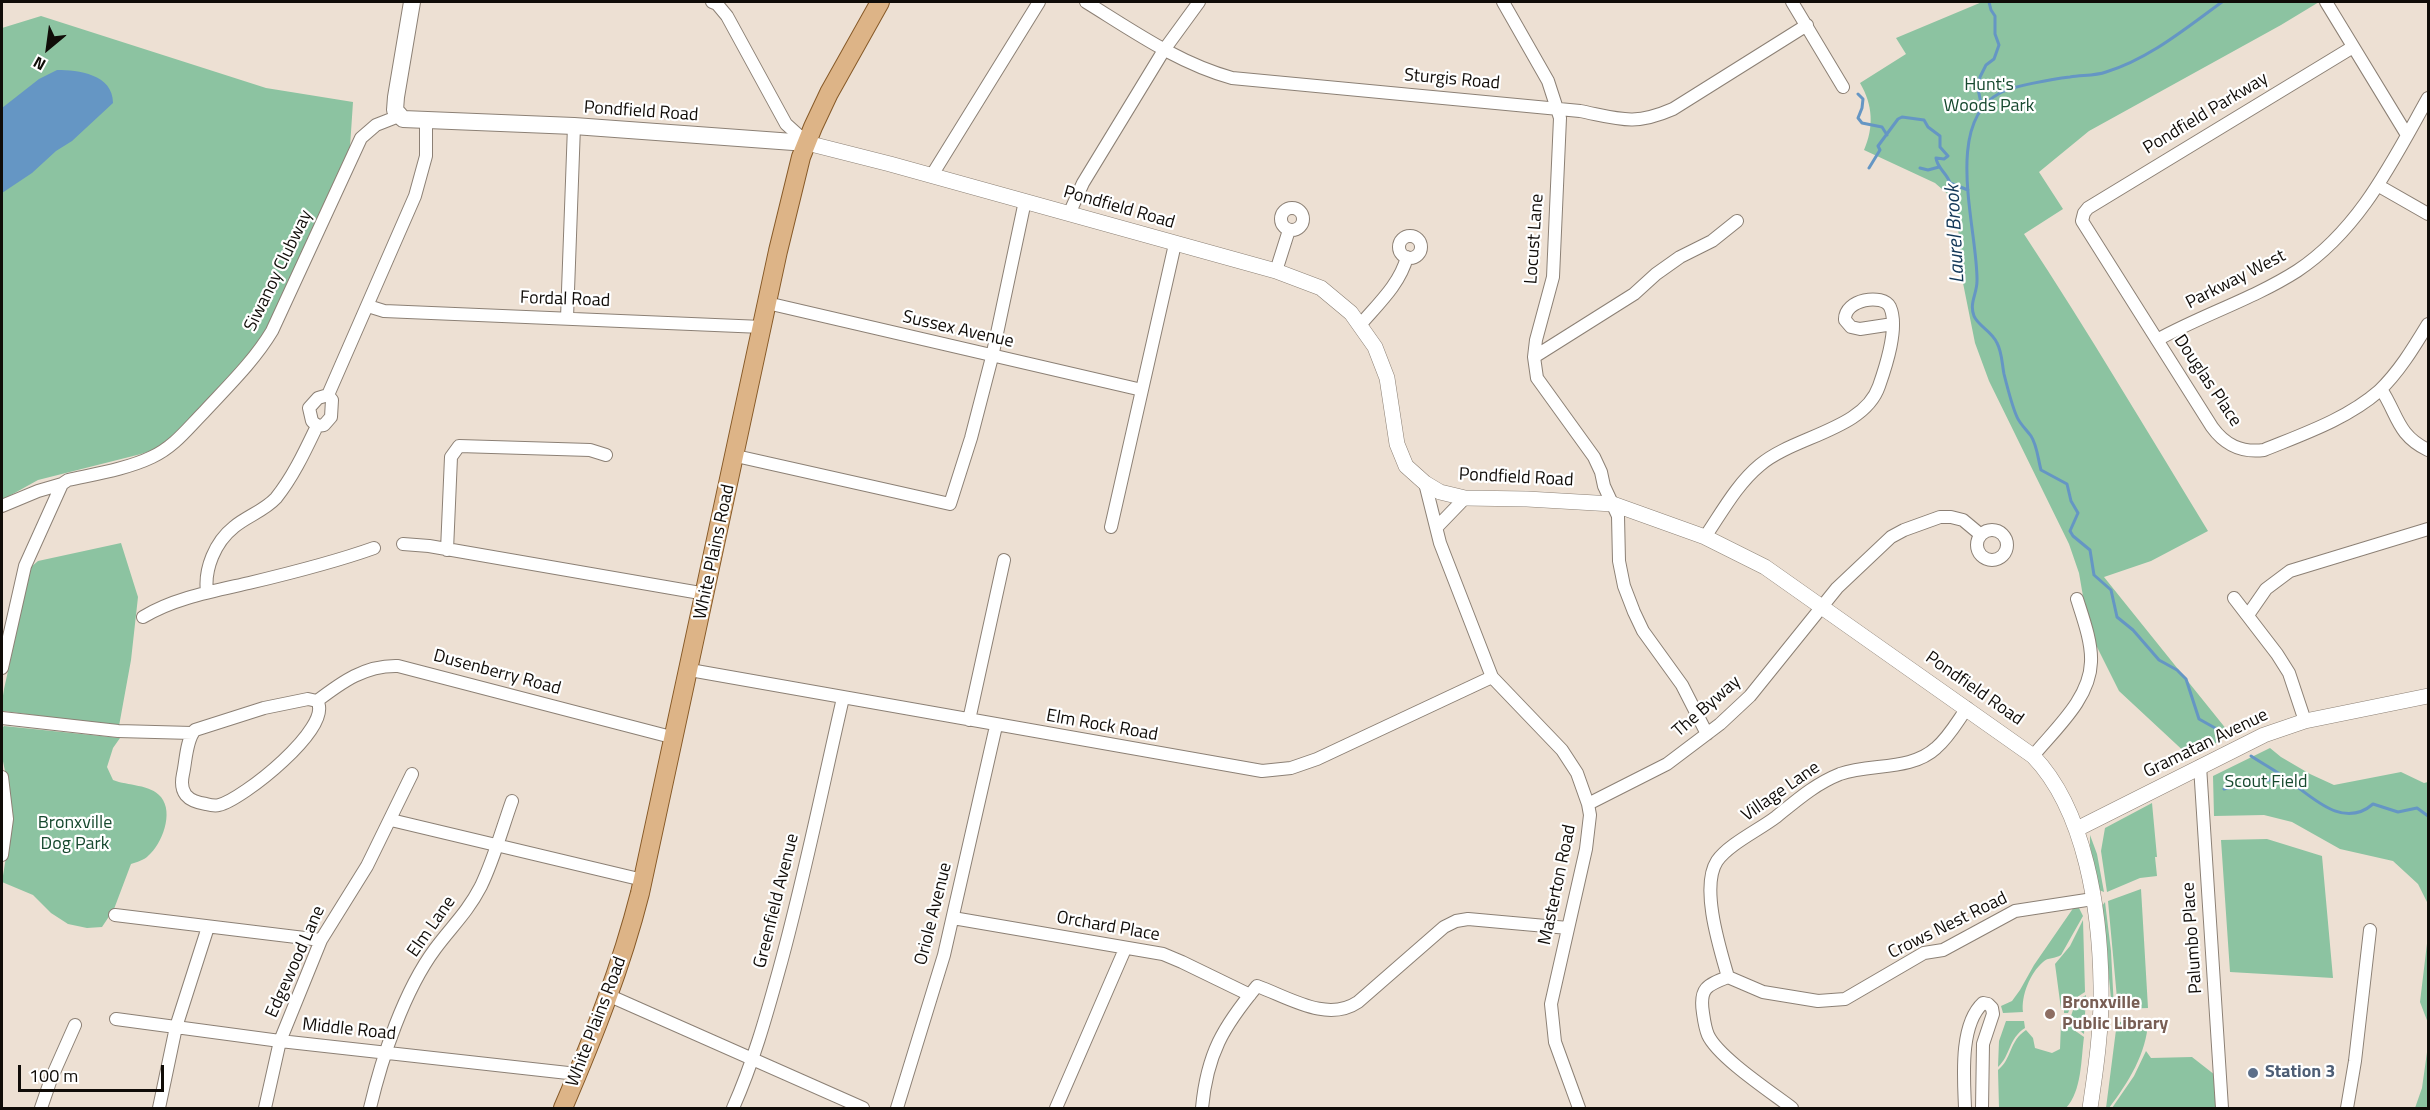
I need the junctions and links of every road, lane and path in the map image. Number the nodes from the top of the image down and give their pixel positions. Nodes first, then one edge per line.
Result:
1 (412, 2) edge
2 (716, 2) edge
3 (880, 2) edge
4 (1039, 2) edge
5 (1086, 2) edge
6 (1198, 2) edge
7 (1503, 2) edge
8 (1792, 2) edge
9 (2326, 2) edge
10 (1807, 25) junction
11 (2353, 47) junction
12 (1164, 50) junction
13 (405, 52) junction
14 (1843, 87) dead end
15 (2428, 98) edge
16 (1558, 108) junction
17 (399, 116) junction
18 (422, 119) junction
19 (574, 126) junction
20 (2407, 135) junction
21 (807, 143) junction
22 (932, 175) junction
23 (2379, 186) junction
24 (1025, 201) junction
25 (1069, 214) junction
26 (2428, 214) edge
27 (2082, 217) joint
28 (1737, 221) dead end
29 (1289, 230) dead end
30 (1175, 244) junction
31 (1407, 257) dead end
32 (1276, 271) junction
33 (767, 303) junction
34 (368, 306) junction
35 (567, 318) junction
36 (1893, 324) dead end
37 (2428, 324) edge
38 (1360, 325) junction
39 (762, 327) junction
40 (2157, 340) junction
41 (992, 357) junction
42 (1534, 357) junction
43 (2380, 389) junction
44 (1142, 390) junction
45 (328, 395) junction
46 (317, 426) junction
47 (2428, 450) edge
48 (606, 455) dead end
49 (736, 456) junction
50 (1425, 483) junction
51 (62, 484) junction
52 (1465, 498) junction
53 (1613, 504) junction
54 (2, 506) edge
55 (1111, 527) dead end
56 (1437, 527) junction
57 (2428, 529) edge
58 (1981, 535) dead end
59 (1705, 537) junction
60 (403, 543) dead end
61 (374, 548) dead end
62 (447, 550) junction
63 (1004, 560) dead end
64 (207, 592) junction
65 (706, 594) junction
66 (2077, 598) dead end
67 (2234, 598) dead end
68 (1823, 606) junction
69 (2248, 615) junction
70 (143, 617) dead end
71 (2, 668) edge
72 (690, 670) junction
73 (1492, 677) junction
74 (2428, 696) edge
75 (843, 698) junction
76 (317, 701) junction
77 (1967, 708) junction
78 (2, 718) edge
79 (969, 720) junction
80 (2305, 721) junction
81 (996, 726) junction
82 (192, 734) junction
83 (1707, 734) junction
84 (675, 738) junction
85 (2033, 756) junction
86 (2200, 766) junction
87 (412, 774) dead end
88 (2, 777) edge
89 (512, 801) dead end
90 (1588, 804) junction
91 (391, 819) junction
92 (2077, 829) junction
93 (497, 846) junction
94 (2, 855) edge
95 (644, 880) junction
96 (2093, 899) junction
97 (115, 915) dead end
98 (953, 918) junction
99 (208, 927) junction
100 (1569, 928) junction
101 (2370, 930) dead end
102 (321, 940) junction
103 (1125, 949) junction
104 (1728, 977) junction
105 (1253, 990) junction
106 (610, 996) junction
107 (116, 1019) dead end
108 (75, 1025) dead end
109 (176, 1027) junction
110 (1967, 1037) junction
111 (280, 1041) junction
112 (1984, 1041) junction
113 (386, 1053) junction
114 (753, 1060) junction
115 (578, 1074) junction
116 (41, 1108) edge
117 (159, 1108) edge
118 (265, 1108) edge
119 (370, 1108) edge
120 (563, 1108) edge
121 (733, 1108) edge
122 (862, 1108) edge
123 (897, 1108) edge
124 (1056, 1108) edge
125 (1202, 1108) edge
126 (1579, 1108) edge
127 (1792, 1108) edge
128 (1965, 1108) edge
129 (1982, 1108) edge
130 (2090, 1108) edge
131 (2222, 1108) edge
132 (2347, 1108) edge

1 - 13 main road
2 - 21 street
3 - 21 main road, White Plains Road
4 - 22 street
5 - 12 street, Sturgis Road
6 - 12 street
7 - 16 street, Locust Lane
8 - 10 street
9 - 11 street
10 - 14 street
10 - 16 street, Sturgis Road
11 - 20 street
11 - 27 street, Pondfield Parkway
12 - 16 street, Sturgis Road
12 - 25 street
13 - 17 main road
13 - 18 main road
15 - 20 street, Parkway West
16 - 42 street, Locust Lane
17 - 18 main road, Pondfield Road
17 - 51 street, Siwanoy Clubway
18 - 19 main road, Pondfield Road
18 - 34 street
19 - 21 main road, Pondfield Road
19 - 35 street
20 - 23 street, Parkway West
21 - 22 street, Pondfield Road
21 - 33 main road, White Plains Road
22 - 24 street, Pondfield Road
23 - 26 street
23 - 40 street, Parkway West
24 - 25 street, Pondfield Road
24 - 41 street
25 - 30 street, Pondfield Road
27 - 40 street, Douglas Place
28 - 42 street
29 - 32 street
30 - 32 street, Pondfield Road
30 - 44 street
31 - 38 street
32 - 38 street, Pondfield Road
33 - 39 main road, White Plains Road
33 - 41 street, Sussex Avenue
34 - 35 street, Fordal Road
34 - 45 street
35 - 39 street, Fordal Road
36 - 59 street
37 - 43 street, Douglas Place
38 - 50 street, Pondfield Road
39 - 49 main road, White Plains Road
40 - 43 street, Douglas Place
41 - 44 street, Sussex Avenue
41 - 49 street
42 - 53 street, Locust Lane
43 - 47 street
44 - 55 street
45 - 46 street
45 - 46 street
46 - 64 street
48 - 62 street
49 - 65 main road, White Plains Road
50 - 52 street, Pondfield Road
50 - 56 street, Masterton Road
51 - 54 street, Siwanoy Clubway
51 - 71 street
52 - 53 street, Pondfield Road
52 - 56 street
53 - 59 street, Pondfield Road
53 - 83 street, Locust Lane
56 - 73 street, Masterton Road
57 - 69 street
58 - 68 street, The Byway
59 - 68 street, Pondfield Road
60 - 62 street
61 - 64 street
62 - 65 street
63 - 79 street
64 - 70 street
65 - 72 main road, White Plains Road
66 - 85 street
67 - 69 street
68 - 77 street, Pondfield Road
68 - 83 street, The Byway
69 - 80 street
72 - 75 street, Elm Rock Road
72 - 84 main road, White Plains Road
73 - 81 street, Elm Rock Road
73 - 90 street, Masterton Road
74 - 80 street, Gramatan Avenue
75 - 79 street, Elm Rock Road
75 - 114 street, Greenfield Avenue
76 - 82 street
76 - 82 street
76 - 84 street, Dusenberry Road
77 - 85 street, Pondfield Road
77 - 104 street, Village Lane
78 - 82 street
79 - 81 street, Elm Rock Road
80 - 86 street, Gramatan Avenue
81 - 98 street, Oriole Avenue
83 - 90 street, The Byway
84 - 95 main road, White Plains Road
85 - 92 street, Pondfield Road
86 - 92 street, Gramatan Avenue
86 - 131 street, Palumbo Place
87 - 91 street, Edgewood Lane
88 - 94 street
89 - 93 street, Elm Lane
90 - 100 street, Masterton Road
91 - 93 street
91 - 102 street, Edgewood Lane
92 - 96 street, Pondfield Road
93 - 95 street
93 - 113 street, Elm Lane
95 - 106 main road, White Plains Road
96 - 104 street, Crows Nest Road
96 - 130 street, Pondfield Road
97 - 99 street
98 - 103 street, Orchard Place
98 - 123 street, Oriole Avenue
99 - 102 street
99 - 109 street
100 - 105 street, Orchard Place
100 - 126 street, Masterton Road
101 - 132 street
102 - 111 street, Edgewood Lane
103 - 105 street, Orchard Place
103 - 124 street
104 - 127 street
105 - 125 street
106 - 114 street
106 - 115 main road, White Plains Road
107 - 109 street, Middle Road
108 - 116 street
109 - 111 street, Middle Road
109 - 117 street
110 - 112 street
110 - 112 street
110 - 128 street
111 - 113 street, Middle Road
111 - 118 street, Edgewood Lane
112 - 129 street
113 - 115 street, Middle Road
113 - 119 street, Elm Lane
114 - 121 street, Greenfield Avenue
114 - 122 street
115 - 120 main road, White Plains Road

